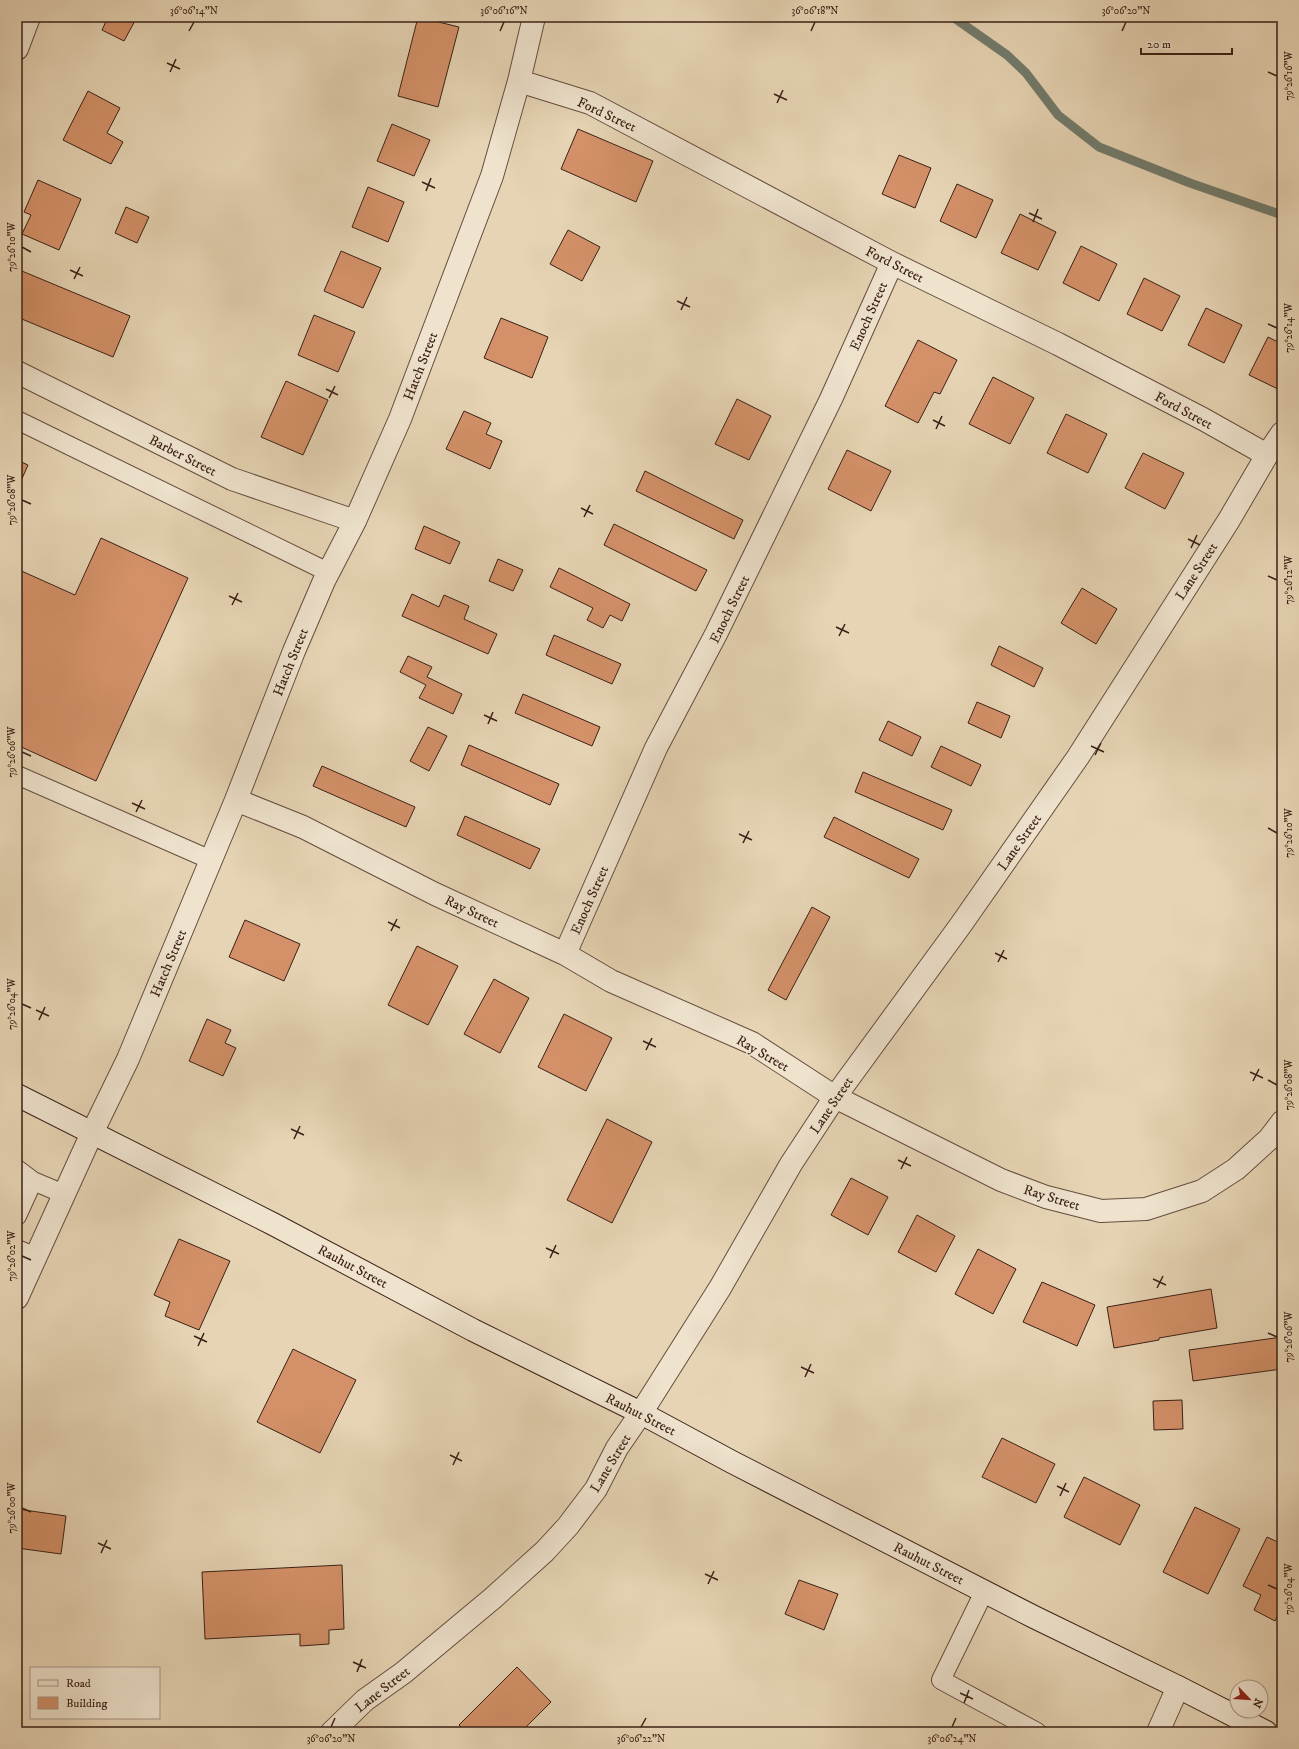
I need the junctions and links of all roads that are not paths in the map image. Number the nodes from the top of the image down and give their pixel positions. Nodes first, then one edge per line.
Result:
1 (29, 17) edge
2 (534, 17) edge
3 (17, 49) edge
4 (519, 81) junction
5 (892, 263) junction
6 (17, 372) edge
7 (17, 420) edge
8 (1282, 433) edge
9 (1267, 455) junction
10 (355, 521) junction
11 (328, 572) junction
12 (17, 775) edge
13 (236, 800) junction
14 (212, 860) junction
15 (565, 954) junction
16 (17, 1095) edge
17 (835, 1097) junction
18 (1282, 1122) edge
19 (92, 1133) junction
20 (17, 1169) edge
21 (32, 1181) junction
22 (64, 1194) junction
23 (17, 1216) edge
24 (26, 1253) edge
25 (17, 1298) edge
26 (642, 1413) junction
27 (984, 1592) junction
28 (1178, 1687) junction
29 (332, 1732) edge
30 (1037, 1732) edge
31 (1158, 1732) edge
32 (1266, 1732) edge

1 - 3 street
2 - 4 street, Hatch Street
4 - 5 street, Ford Street
4 - 10 street, Hatch Street
5 - 9 street, Ford Street
5 - 15 street, Enoch Street
6 - 10 street, Barber Street
7 - 11 lane
8 - 9 street, Lane Street
9 - 17 street, Lane Street
10 - 11 street, Hatch Street
11 - 13 street, Hatch Street
12 - 14 lane
13 - 14 street, Hatch Street
13 - 15 street, Ray Street
14 - 19 street, Hatch Street
15 - 17 street, Ray Street
16 - 19 street, Rauhut Street
17 - 18 street, Ray Street
17 - 26 street, Lane Street
19 - 22 street, Hatch Street
19 - 26 street, Rauhut Street
20 - 21 lane
21 - 22 lane
21 - 23 lane
22 - 24 street, Hatch Street
24 - 25 street, Hatch Street
26 - 27 street, Rauhut Street
26 - 29 street, Lane Street
27 - 28 street, Rauhut Street
27 - 30 lane
28 - 31 street
28 - 32 street, Rauhut Street

